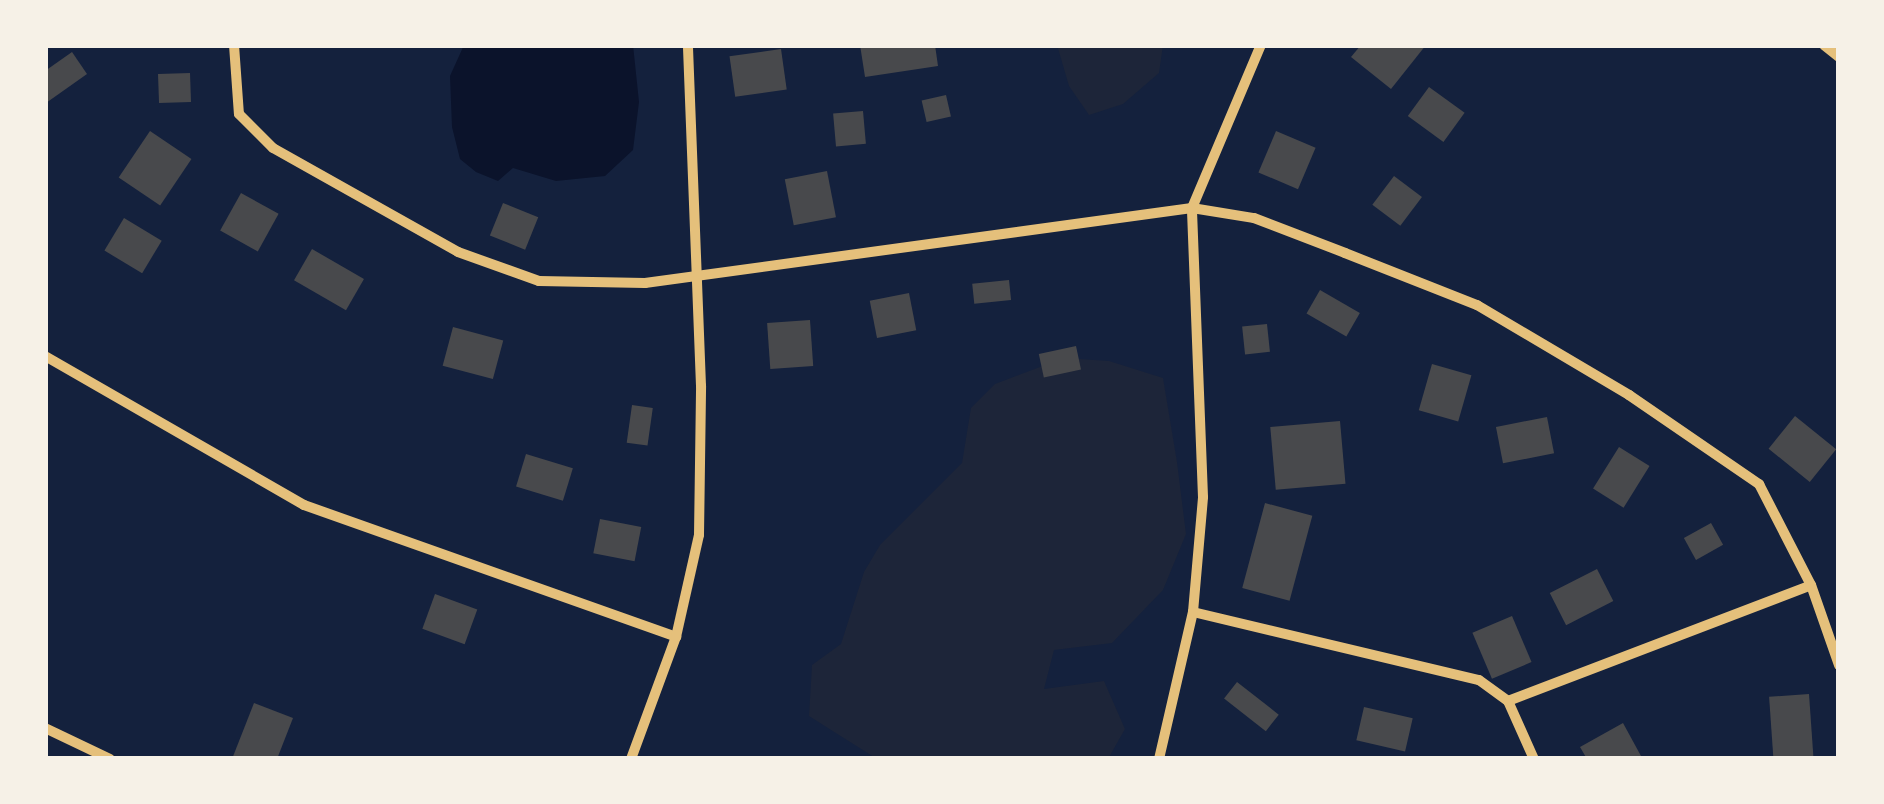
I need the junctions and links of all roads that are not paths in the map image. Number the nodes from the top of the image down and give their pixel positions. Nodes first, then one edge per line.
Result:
1 (234, 45) edge
2 (688, 45) edge
3 (1261, 45) edge
4 (1824, 45) edge
5 (1839, 57) edge
6 (1192, 208) junction
7 (696, 275) junction
8 (45, 356) edge
9 (1811, 585) junction
10 (1193, 612) junction
11 (676, 637) junction
12 (1839, 665) edge
13 (1508, 701) junction
14 (45, 728) edge
15 (110, 759) edge
16 (631, 759) edge
17 (1159, 759) edge
18 (1534, 759) edge

1 - 7 street
2 - 7 street
3 - 6 street
4 - 5 street
6 - 7 street
6 - 9 street
6 - 10 street
7 - 11 street
8 - 11 street
9 - 12 street
9 - 13 street
10 - 13 street
10 - 17 street
11 - 16 street
13 - 18 street
14 - 15 street

